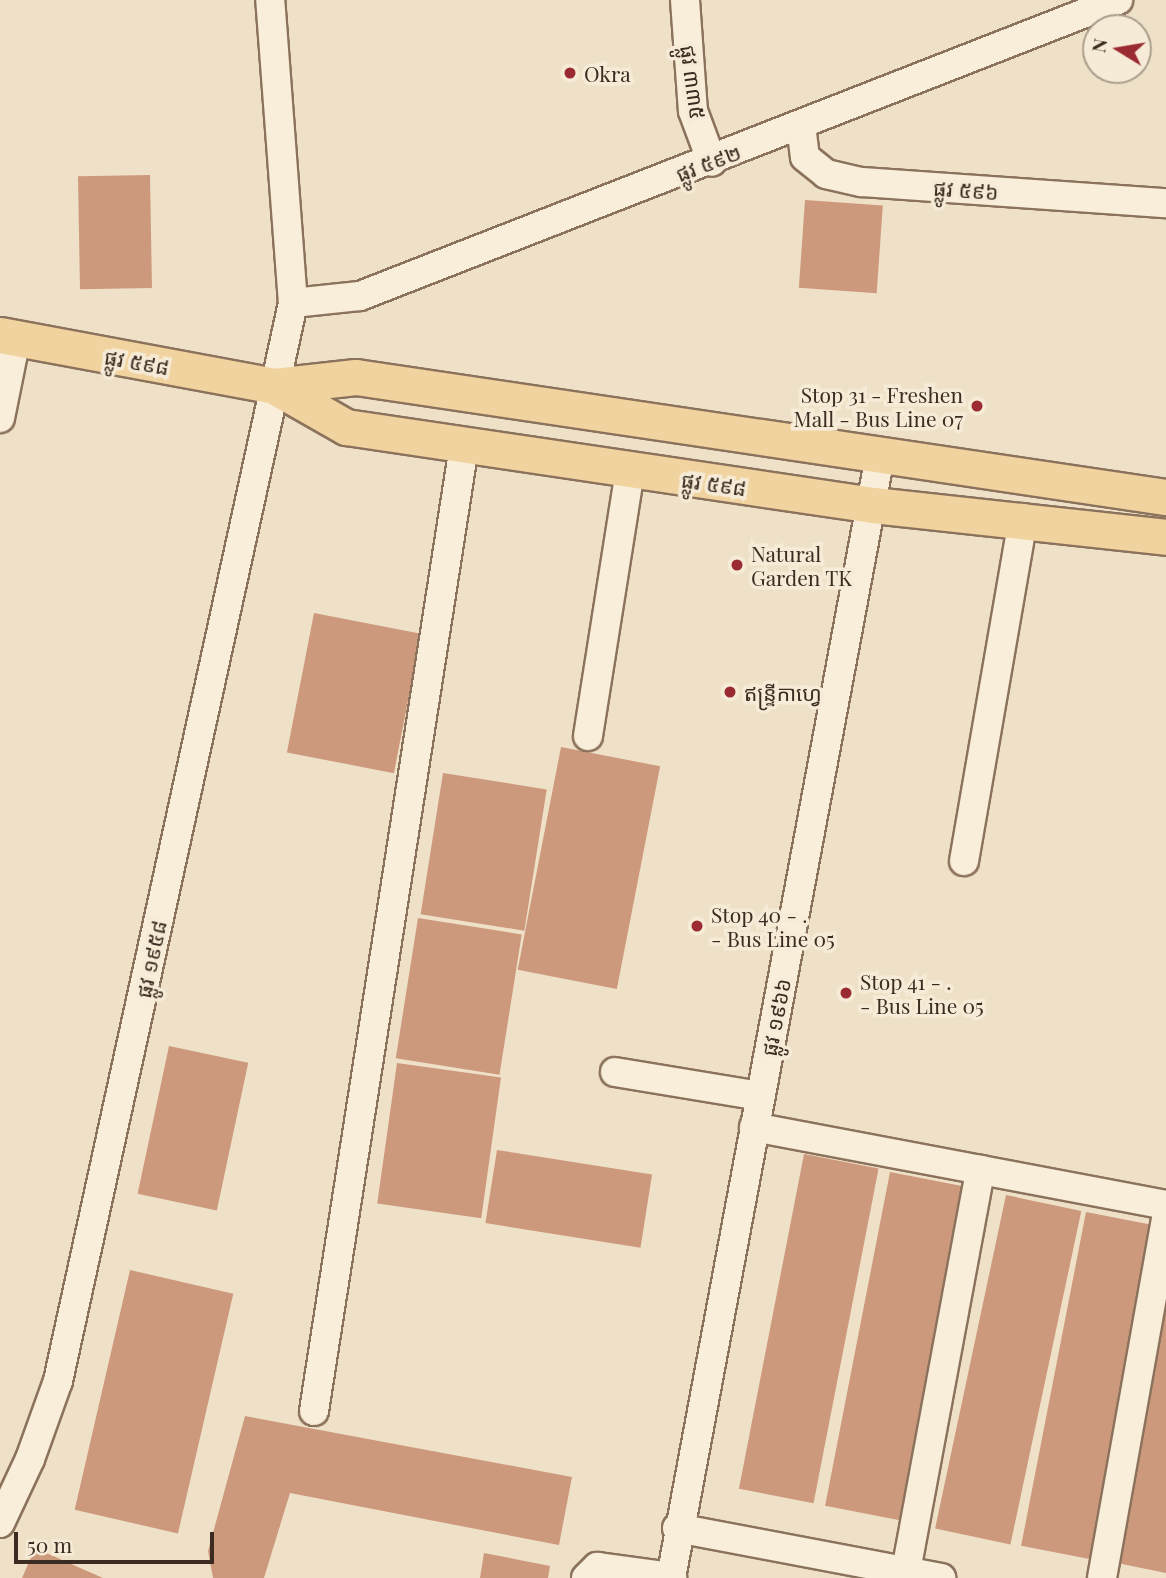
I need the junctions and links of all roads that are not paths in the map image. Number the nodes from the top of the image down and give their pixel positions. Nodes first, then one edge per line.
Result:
1 (270, 0) edge
2 (685, 0) edge
3 (1118, 0) edge
4 (801, 125) junction
5 (712, 162) junction
6 (1166, 203) edge
7 (293, 303) junction
8 (8, 337) edge
9 (274, 386) junction
10 (0, 418) edge
11 (464, 446) junction
12 (880, 456) junction
13 (630, 471) junction
14 (1166, 497) edge
15 (873, 505) junction
16 (1023, 518) junction
17 (1166, 537) edge
18 (588, 736) dead end
19 (964, 860) dead end
20 (615, 1072) dead end
21 (760, 1096) junction
22 (754, 1127) junction
23 (981, 1170) junction
24 (1166, 1205) edge
25 (1166, 1219) edge
26 (314, 1411) dead end
27 (0, 1523) edge
28 (677, 1528) junction
29 (906, 1571) junction
30 (672, 1577) edge
31 (586, 1578) edge
32 (942, 1578) edge
33 (1102, 1578) edge

1 - 7 street, ផ្លូវ ១៩៥៨
2 - 5 street, ផ្លូវ ៣៣៥
3 - 4 street, ផ្លូវ ៥៩២
4 - 5 street, ផ្លូវ ៥៩២
4 - 6 street, ផ្លូវ ៥៩៦
5 - 7 street, ផ្លូវ ៥៩២
7 - 9 street, ផ្លូវ ១៩៥៨
8 - 9 main road, ផ្លូវ ៥៩៨
8 - 10 street
9 - 11 main road, ផ្លូវ ៥៩៨
9 - 12 main road, ផ្លូវ ៥៩៨
9 - 27 street, ផ្លូវ ១៩៥៨
11 - 13 main road, ផ្លូវ ៥៩៨
11 - 26 street
12 - 14 main road, ផ្លូវ ៥៩៨
12 - 15 street, ផ្លូវ ១៩៦៦
13 - 15 main road, ផ្លូវ ៥៩៨
13 - 18 street
15 - 16 main road, ផ្លូវ ៥៩៨
15 - 21 street, ផ្លូវ ១៩៦៦
16 - 17 main road, ផ្លូវ ៥៩៨
16 - 19 street
20 - 21 street
21 - 22 street, ផ្លូវ ១៩៦៦
22 - 23 street
22 - 28 street, ផ្លូវ ១៩៦៦
23 - 24 street
23 - 29 street
25 - 33 street
28 - 29 street
28 - 30 street, ផ្លូវ ១៩៦៦
29 - 32 street
30 - 31 street

